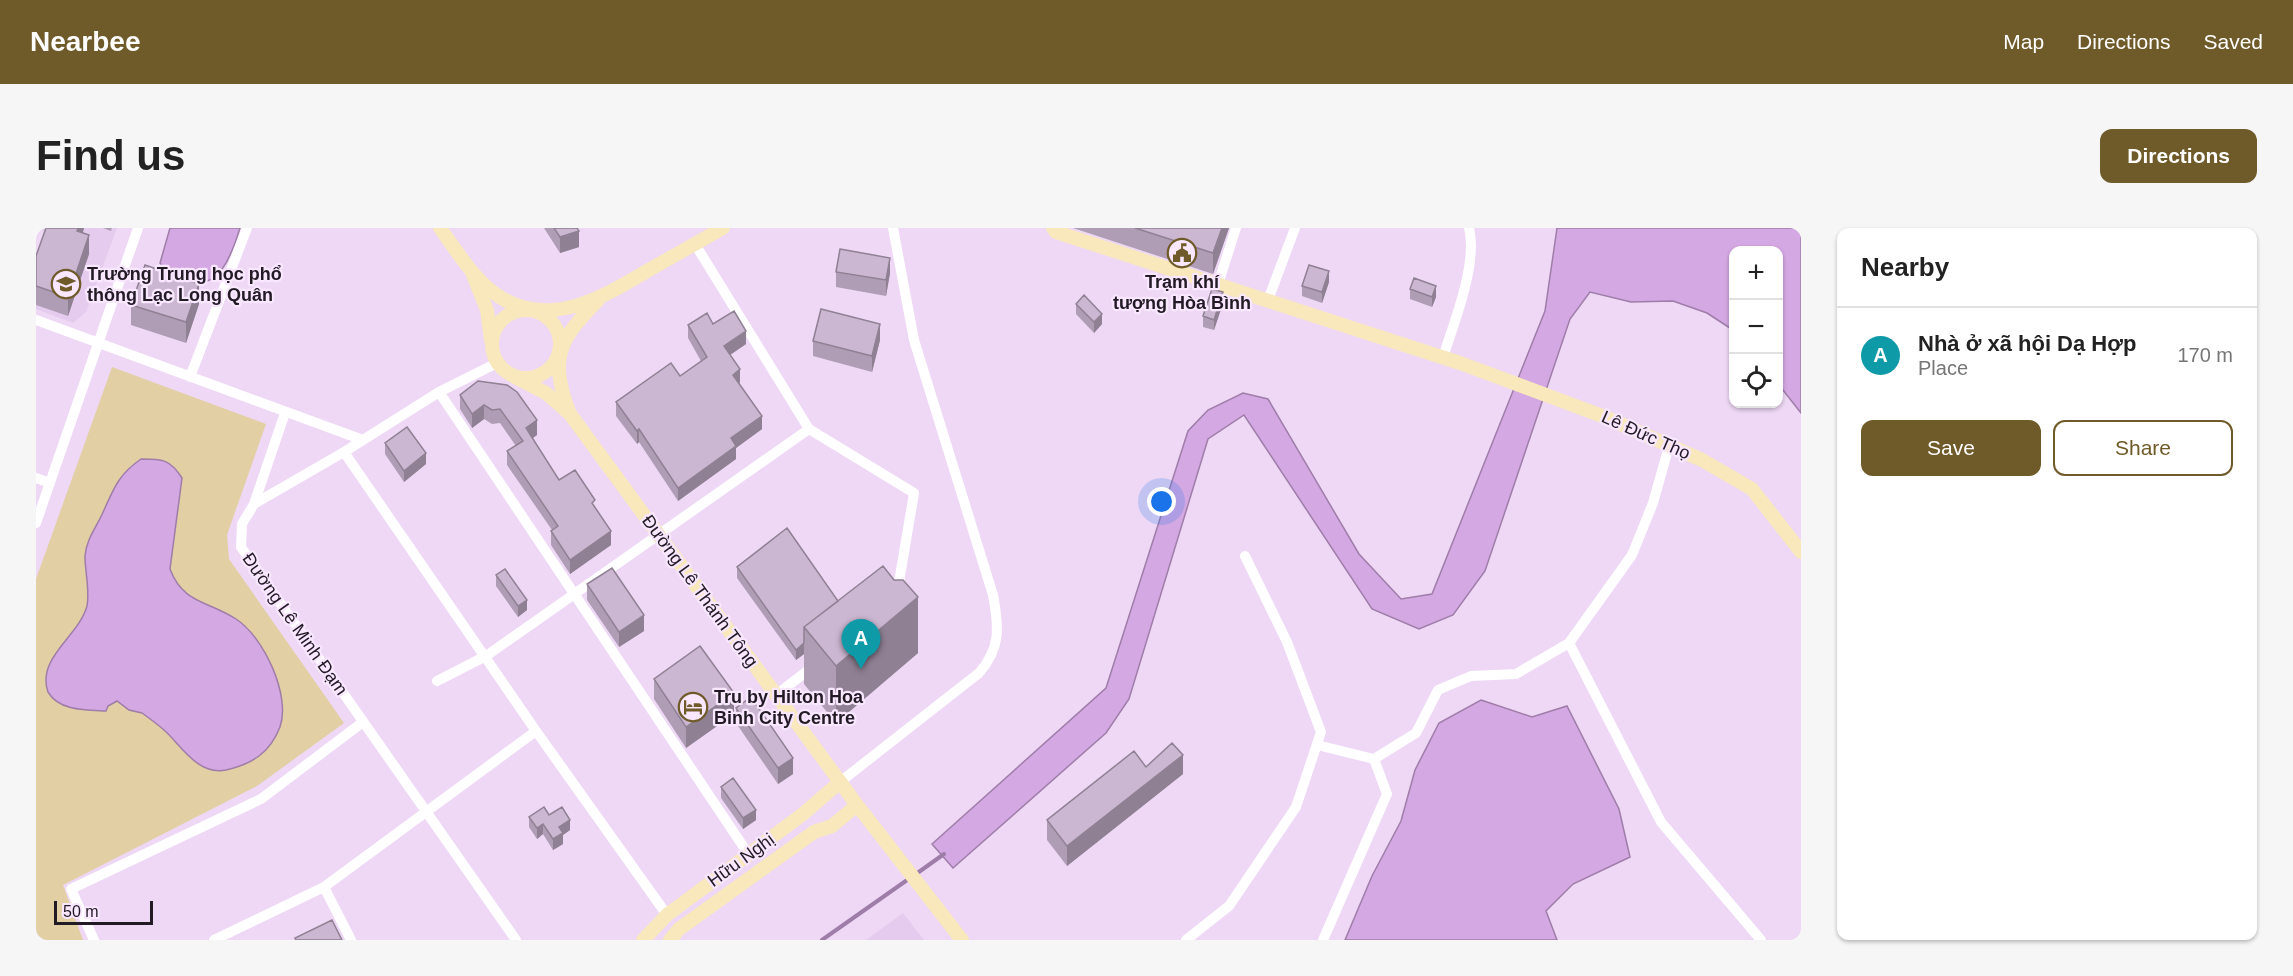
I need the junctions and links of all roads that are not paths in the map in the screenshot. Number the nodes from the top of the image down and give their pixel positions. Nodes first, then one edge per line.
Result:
1 (138, 228) edge
2 (247, 228) edge
3 (440, 228) edge
4 (723, 228) edge
5 (892, 228) edge
6 (1053, 228) edge
7 (1236, 228) edge
8 (1295, 228) edge
9 (1469, 228) edge
10 (695, 244) junction
11 (472, 273) junction
12 (1218, 284) junction
13 (600, 298) junction
14 (1268, 300) junction
15 (531, 310) junction
16 (36, 320) edge
17 (492, 342) junction
18 (99, 343) junction
19 (559, 352) junction
20 (1443, 357) junction
21 (497, 363) junction
22 (190, 377) junction
23 (515, 377) junction
24 (439, 392) junction
25 (285, 413) junction
26 (570, 414) junction
27 (809, 429) junction
28 (363, 440) junction
29 (1669, 446) junction
30 (344, 452) junction
31 (36, 478) edge
32 (50, 483) junction
33 (254, 504) junction
34 (36, 523) edge
35 (658, 535) junction
36 (1801, 552) edge
37 (1245, 556) dead end
38 (574, 593) junction
39 (895, 604) edge
40 (1569, 642) junction
41 (486, 656) junction
42 (822, 660) edge
43 (437, 681) dead end
44 (776, 695) junction
45 (363, 722) junction
46 (536, 731) junction
47 (1317, 745) junction
48 (1374, 759) junction
49 (840, 782) junction
50 (857, 805) junction
51 (427, 813) junction
52 (749, 855) junction
53 (324, 886) junction
54 (667, 915) junction
55 (226, 938) edge
56 (94, 940) edge
57 (214, 940) edge
58 (351, 940) edge
59 (516, 940) edge
60 (643, 940) edge
61 (670, 940) edge
62 (962, 940) edge
63 (1186, 940) edge
64 (1323, 940) edge
65 (1761, 940) edge

1 - 18 street
2 - 22 street
3 - 11 main road
4 - 10 main road
5 - 49 street
6 - 12 main road, Lê Đức Thọ
7 - 12 street
8 - 14 street
9 - 20 street
10 - 13 main road
10 - 27 street
11 - 15 main road
11 - 17 main road
12 - 14 main road, Lê Đức Thọ
13 - 15 main road
13 - 19 main road
14 - 20 main road, Lê Đức Thọ
15 - 17 main road
15 - 19 main road
16 - 18 street
17 - 21 main road
18 - 22 street
18 - 32 street
19 - 23 main road
19 - 26 main road, Đường Lê Thánh Tông
20 - 29 main road, Lê Đức Thọ
21 - 23 main road
21 - 24 street
22 - 25 street
23 - 26 main road, Đường Lê Thánh Tông
24 - 28 street
24 - 38 street
25 - 28 street
25 - 33 street, Đường Lê Minh Đạm
26 - 35 main road, Đường Lê Thánh Tông
27 - 35 street
27 - 39 street
28 - 30 street
29 - 36 main road, Lê Đức Thọ
29 - 40 street
30 - 33 street
30 - 41 street
31 - 32 street
32 - 34 street
33 - 45 street, Đường Lê Minh Đạm
35 - 38 street
35 - 44 main road, Đường Lê Thánh Tông
37 - 47 street
38 - 41 street
38 - 52 street
40 - 48 street
40 - 65 street
41 - 43 street
41 - 46 street
42 - 44 street
44 - 49 main road, Đường Lê Thánh Tông
45 - 51 street, Đường Lê Minh Đạm
45 - 56 street
46 - 51 street
46 - 54 street
47 - 48 street
47 - 63 street
48 - 64 street
49 - 50 main road, Đường Lê Thánh Tông
49 - 52 main road, Hữu Nghị
50 - 61 main road, Hữu Nghị
50 - 62 main road, Đường Lê Thánh Tông
51 - 53 street
51 - 59 street, Đường Lê Minh Đạm
52 - 54 main road, Hữu Nghị
53 - 55 street
53 - 58 street
54 - 60 main road, Hữu Nghị
55 - 57 street

